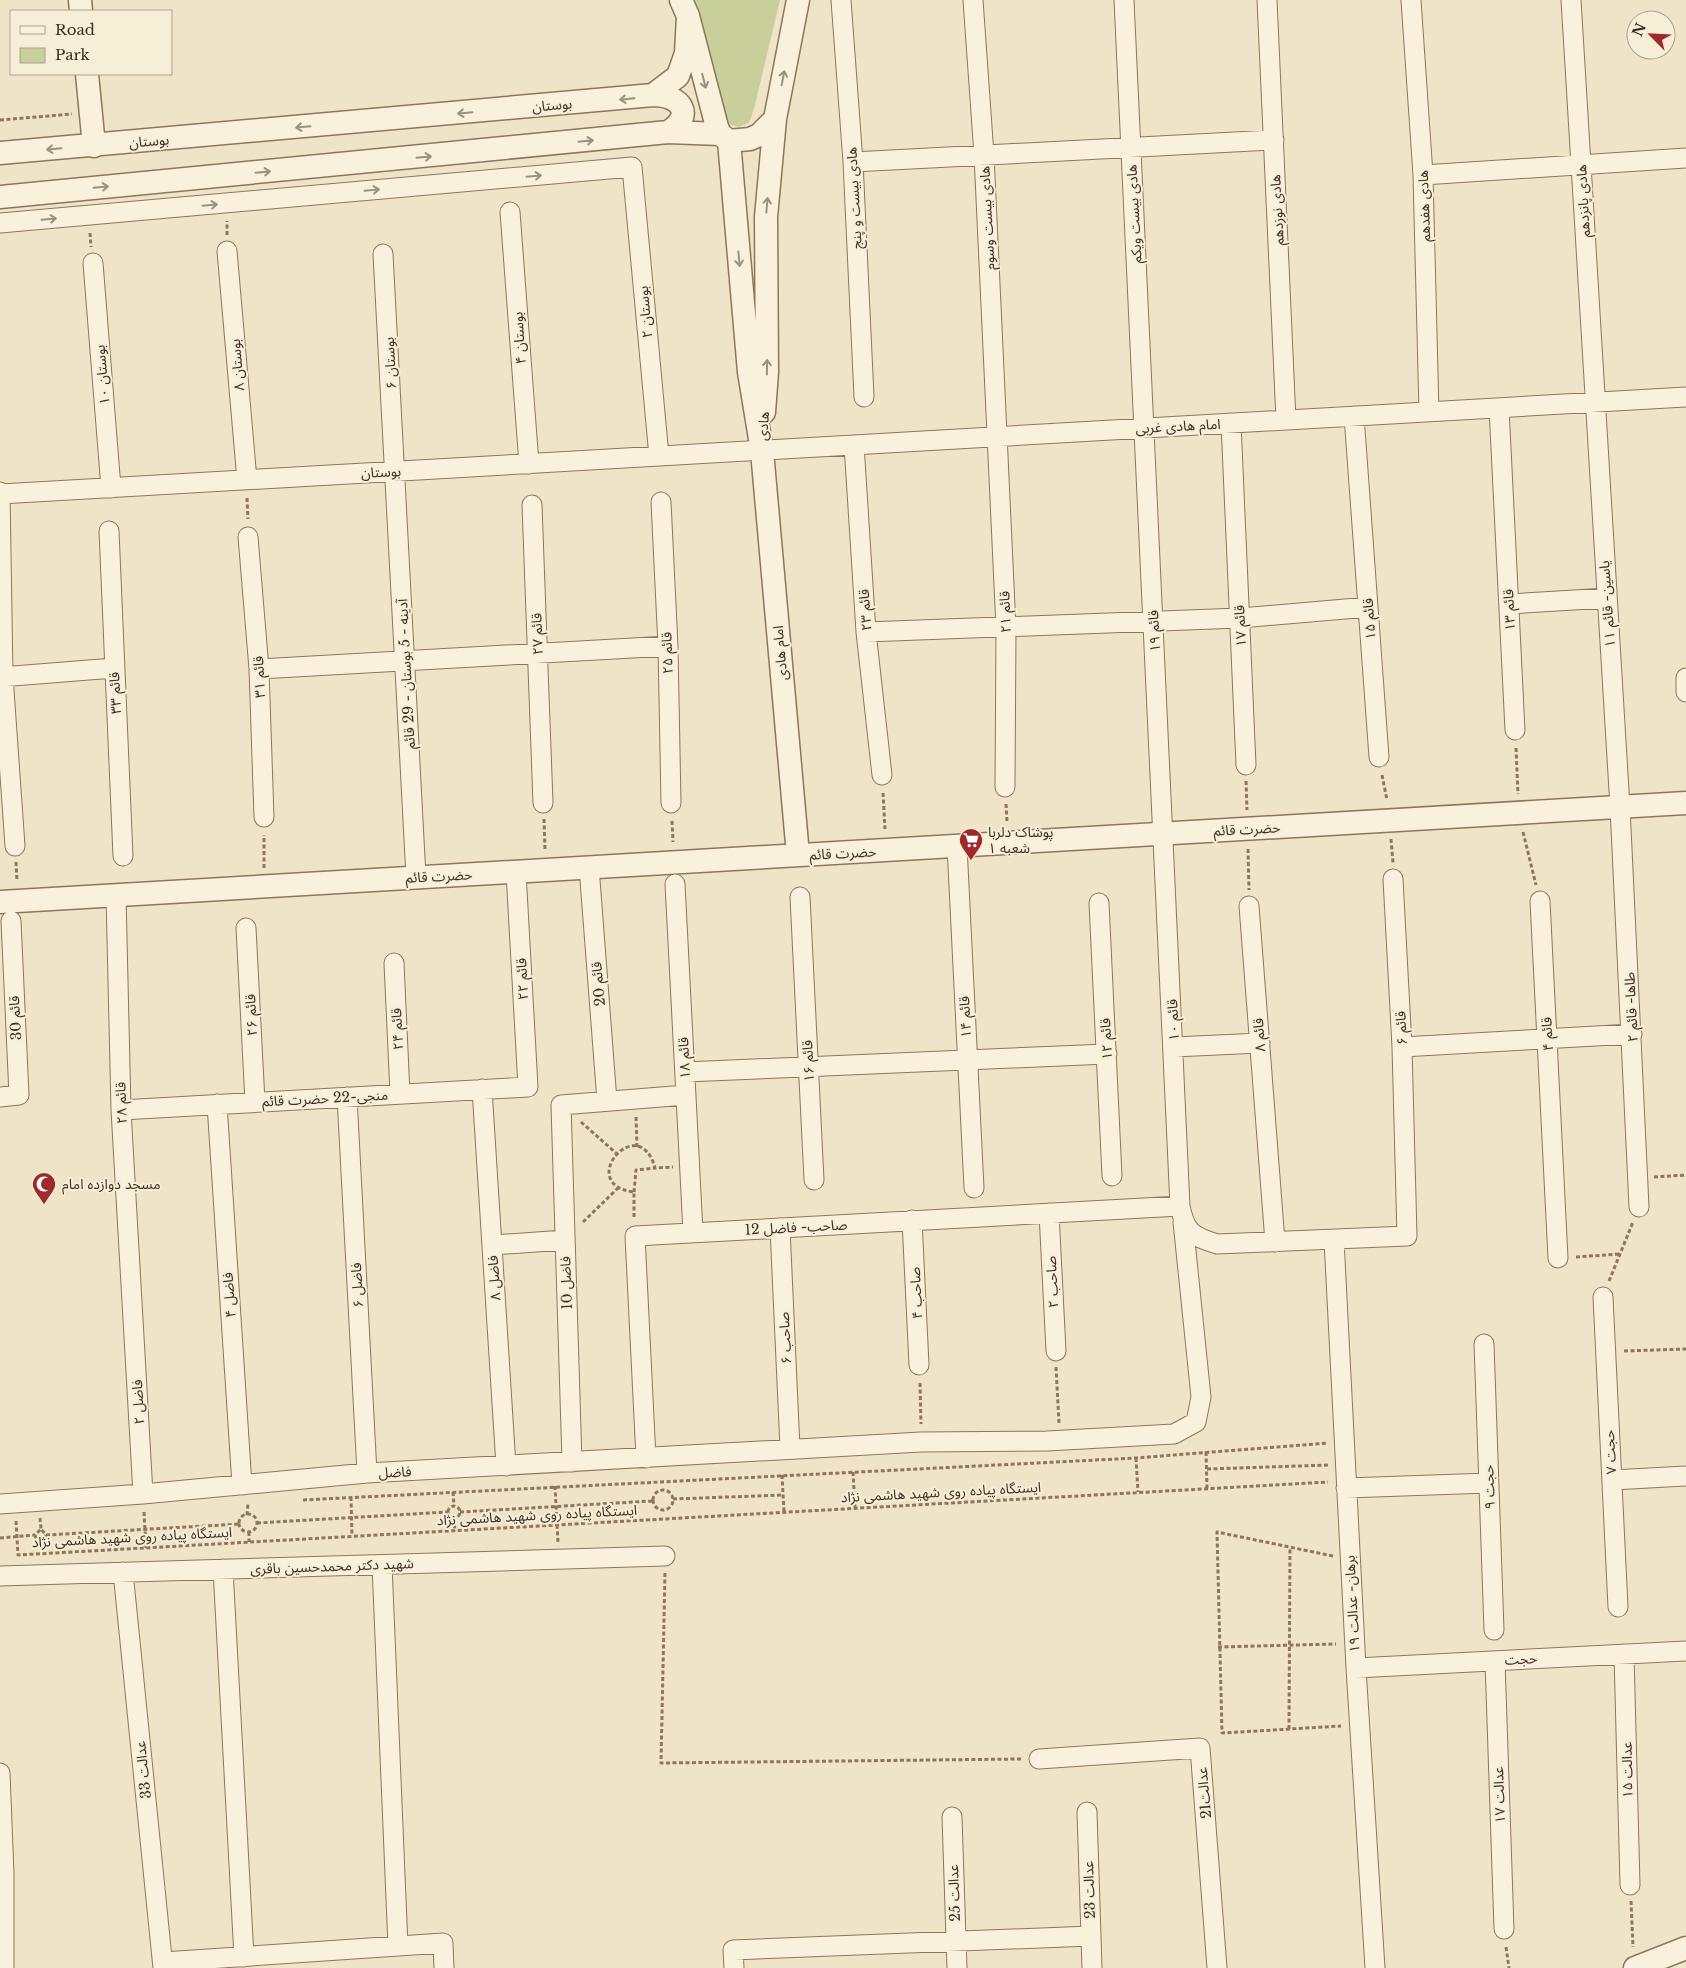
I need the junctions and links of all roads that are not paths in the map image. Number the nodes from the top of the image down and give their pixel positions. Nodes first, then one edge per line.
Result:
1 (798, 0) edge
2 (841, 0) edge
3 (973, 0) edge
4 (1124, 0) edge
5 (1267, 0) edge
6 (1411, 0) edge
7 (1571, 0) edge
8 (685, 8) edge
9 (87, 75) edge
10 (653, 95) junction
11 (775, 119) junction
12 (668, 132) junction
13 (725, 137) junction
14 (1274, 140) junction
15 (94, 146) junction
16 (1131, 148) junction
17 (0, 153) edge
18 (984, 155) junction
19 (1686, 158) edge
20 (853, 162) junction
21 (1581, 165) junction
22 (1423, 175) junction
23 (0, 197) edge
24 (510, 212) dead end
25 (0, 223) edge
26 (227, 251) road end
27 (383, 254) dead end
28 (93, 262) road end
29 (1686, 396) edge
30 (864, 397) dead end
31 (1595, 402) junction
32 (1499, 408) junction
33 (1429, 412) junction
34 (1354, 416) junction
35 (1286, 420) junction
36 (1231, 423) junction
37 (1145, 428) junction
38 (998, 437) junction
39 (854, 445) junction
40 (762, 450) junction
41 (659, 456) junction
42 (529, 464) junction
43 (396, 471) junction
44 (247, 480) junction
45 (111, 488) junction
46 (0, 493) edge
47 (660, 502) dead end
48 (532, 505) dead end
49 (109, 530) dead end
50 (248, 537) road end
51 (1607, 598) junction
52 (1509, 604) junction
53 (1368, 606) junction
54 (1240, 618) junction
55 (1154, 622) junction
56 (1006, 628) junction
57 (866, 632) junction
58 (668, 646) junction
59 (537, 653) junction
60 (406, 660) junction
61 (114, 668) junction
62 (259, 669) junction
63 (1, 677) edge
64 (1686, 678) edge
65 (1686, 692) edge
66 (1515, 730) road end
67 (1379, 757) road end
68 (1246, 765) road end
69 (882, 775) road end
70 (1005, 788) road end
71 (543, 803) road end
72 (671, 803) road end
73 (1686, 803) edge
74 (1620, 807) junction
75 (264, 817) road end
76 (1164, 834) junction
77 (15, 846) road end
78 (957, 846) junction
79 (798, 855) junction
80 (123, 856) dead end
81 (589, 867) junction
82 (516, 872) junction
83 (675, 873) junction
84 (416, 878) junction
85 (1394, 879) road end
86 (116, 895) junction
87 (800, 897) dead end
88 (1540, 901) road end
89 (1098, 903) dead end
90 (1249, 906) road end
91 (10, 908) edge
92 (246, 928) dead end
93 (394, 963) dead end
94 (1632, 1034) junction
95 (1547, 1039) junction
96 (1260, 1043) junction
97 (1402, 1046) junction
98 (1174, 1047) junction
99 (1107, 1054) junction
100 (968, 1060) junction
101 (808, 1066) junction
102 (685, 1072) junction
103 (528, 1087) joint
104 (482, 1090) junction
105 (400, 1094) junction
106 (686, 1095) junction
107 (0, 1097) edge
108 (347, 1097) junction
109 (607, 1101) junction
110 (256, 1102) junction
111 (217, 1104) junction
112 (121, 1110) junction
113 (1112, 1176) dead end
114 (814, 1180) dead end
115 (974, 1188) dead end
116 (1639, 1208) road end
117 (1049, 1213) junction
118 (1182, 1214) junction
119 (912, 1220) junction
120 (780, 1228) junction
121 (693, 1232) junction
122 (565, 1240) junction
123 (1334, 1240) junction
124 (1275, 1242) junction
125 (492, 1245) junction
126 (1558, 1258) road end
127 (1603, 1297) road end
128 (133, 1311) joint
129 (1484, 1344) dead end
130 (1056, 1351) road end
131 (919, 1365) road end
132 (1059, 1440) joint
133 (790, 1448) junction
134 (646, 1458) junction
135 (572, 1462) junction
136 (506, 1466) junction
137 (367, 1473) junction
138 (1686, 1476) edge
139 (1345, 1478) junction
140 (1612, 1480) junction
141 (1489, 1483) junction
142 (245, 1494) junction
143 (143, 1501) junction
144 (0, 1504) edge
145 (665, 1556) road end
146 (382, 1565) junction
147 (223, 1569) junction
148 (123, 1572) junction
149 (0, 1576) edge
150 (1618, 1607) dead end
151 (1494, 1630) dead end
152 (1686, 1651) edge
153 (1624, 1654) junction
154 (1495, 1661) junction
155 (1356, 1668) junction
156 (1039, 1759) road end
157 (0, 1773) edge
158 (1087, 1812) dead end
159 (952, 1818) dead end
160 (2, 1874) edge
161 (1630, 1885) road end
162 (1504, 1929) dead end
163 (1091, 1936) junction
164 (956, 1941) junction
165 (398, 1946) junction
166 (1686, 1948) edge
167 (244, 1957) junction
168 (1634, 1959) edge
169 (303, 1960) edge
170 (163, 1965) edge
171 (4, 1968) edge
172 (444, 1968) edge
173 (734, 1968) edge
174 (957, 1968) edge
175 (1092, 1968) edge
176 (1217, 1968) edge
177 (1375, 1968) edge

11 -> 1 street, هادی
2 - 20 street, هادی بیست و پنج
3 - 18 street, هادی بیست وسوم
4 - 16 street, هادی بیست ویکم
5 - 14 street, هادی نوزدهم
6 - 22 street, هادی هفدهم
7 - 21 street, هادی پانزدهم
8 - 10 street
8 -> 13 street, هادی
9 - 15 street
10 - 12 street
10 -> 15 street, بوستان
11 - 13 street
40 -> 11 street, هادی
12 - 13 street
23 -> 12 street
13 -> 40 street, هادی
14 - 16 street
14 - 35 street, هادی نوزدهم
15 -> 17 street, بوستان
16 - 18 street
16 - 37 street, هادی بیست ویکم
18 - 20 street
18 - 38 street, هادی بیست وسوم
19 - 21 street
20 - 30 street, هادی بیست و پنج
21 - 22 street
21 - 31 street, هادی پانزدهم
22 - 33 street, هادی هفدهم
24 - 42 street, بوستان ۴
25 -> 41 street, بوستان ۲
26 - 44 street, بوستان ۸
27 - 43 street, بوستان ۶
28 - 45 street, بوستان ۱۰
29 - 31 street, امام هادی غربی
31 - 32 street, امام هادی غربی
31 - 51 street, یاسین- قائم ۱۱
32 - 33 street, امام هادی غربی
32 - 52 street, قائم ۱۳
33 - 34 street, امام هادی غربی
34 - 35 street, امام هادی غربی
34 - 53 street, قائم ۱۵
35 - 36 street, امام هادی غربی
36 - 37 street, امام هادی غربی
36 - 54 street, قائم ۱۷
37 - 38 street, امام هادی غربی
37 - 55 street, قائم ۱۹
38 - 39 street, امام هادی غربی
38 - 56 street, قائم ۲۱
39 - 40 street, امام هادی غربی
39 - 57 street, قائم ۲۳
40 - 41 street, بوستان
40 - 79 street, امام هادی
41 - 42 street, بوستان
42 - 43 street, بوستان
43 - 44 street, بوستان
43 - 60 street, آدینه - 5 بوستان - 29 قائم
44 - 45 street, بوستان
45 - 46 street, بوستان
46 - 63 street
47 - 58 street, قائم ۲۵
48 - 59 street, قائم ۲۷
49 - 61 street, قائم ۳۳
50 - 62 street, قائم ۳۱
51 - 52 street
51 - 74 street, یاسین- قائم ۱۱
52 - 66 street, قائم ۱۳
53 - 54 street
53 - 67 street, قائم ۱۵
54 - 55 street
54 - 68 street, قائم ۱۷
55 - 56 street
55 - 76 street, قائم ۱۹
56 - 57 street
56 - 70 street, قائم ۲۱
57 - 69 street, قائم ۲۳
58 - 59 street
58 - 72 street, قائم ۲۵
59 - 60 street
59 - 71 street, قائم ۲۷
60 - 62 street
60 - 84 street, آدینه - 5 بوستان - 29 قائم
61 - 63 street
61 - 80 street, قائم ۳۳
62 - 75 street, قائم ۳۱
63 - 77 street
64 - 65 street
73 - 74 street, حضرت قائم
74 - 76 street, حضرت قائم
74 - 94 street, طاها- قائم ۲
76 - 78 street, حضرت قائم
76 - 98 street, قائم ۱۰
78 - 79 street, حضرت قائم
78 - 100 street, قائم ۱۴
79 - 83 street, حضرت قائم
81 - 82 street, حضرت قائم
81 - 83 street, حضرت قائم
81 - 109 street, قائم 20
82 - 84 street, حضرت قائم
82 - 103 street, قائم ۲۲
83 - 102 street, قائم ۱۸
84 - 86 street, حضرت قائم
85 - 97 street, قائم ۶
86 - 91 street, حضرت قائم
86 - 112 street, قائم ۲۸
87 - 101 street, قائم ۱۶
88 - 95 street, قائم ۴
89 - 99 street, قائم ۱۲
90 - 96 street, قائم ۸
91 - 107 street, قائم 30
92 - 110 street, قائم ۲۶
93 - 105 street, قائم ۲۴
94 - 95 street
94 - 116 street, طاها- قائم ۲
95 - 97 street
95 - 126 street, قائم ۴
96 - 98 street
96 - 124 street, قائم ۸
97 - 123 street, قائم ۶
98 - 118 street, قائم ۱۰
99 - 100 street
99 - 113 street, قائم ۱۲
100 - 101 street
100 - 115 street, قائم ۱۴
101 - 102 street
101 - 114 street, قائم ۱۶
102 - 106 street, قائم ۱۸
103 - 104 street, منجی-22 حضرت قائم
104 - 105 street, منجی-22 حضرت قائم
104 - 125 street, فاضل ۸
105 - 108 street, منجی-22 حضرت قائم
106 - 109 street
106 - 121 street, قائم ۱۸
108 - 110 street, منجی-22 حضرت قائم
108 - 137 street, فاضل ۶
109 - 122 street, فاضل 10
110 - 111 street, منجی-22 حضرت قائم
111 - 112 street, منجی-22 حضرت قائم
111 - 142 street, فاضل ۴
112 - 128 street, قائم ۲۸
117 - 118 street, صاحب- فاضل 12
117 - 119 street, صاحب- فاضل 12
117 - 130 street, صاحب ۲
118 - 124 street
118 - 132 street, قائم ۱۰
119 - 120 street, صاحب- فاضل 12
119 - 131 street, صاحب ۴
120 - 121 street, صاحب- فاضل 12
120 - 133 street, صاحب ۶
121 - 134 street, صاحب- فاضل 12
122 - 125 street
122 - 135 street, فاضل 10
123 - 124 street
123 - 139 street, برهان- عدالت ۱۹
125 - 136 street, فاضل ۸
127 - 140 street, حجت ۷
128 - 143 street, فاضل ۲
129 - 141 street, حجت ۹
132 - 133 street, فاضل
133 - 134 street, فاضل
134 - 135 street, فاضل
135 - 136 street, فاضل
136 - 137 street, فاضل
137 - 142 street, فاضل
138 - 140 street
139 - 141 street
139 - 155 street, برهان- عدالت ۱۹
140 - 150 street, حجت ۷
141 - 151 street, حجت ۹
142 - 143 street, فاضل
143 - 144 street, فاضل
145 - 146 street, شهید دکتر محمدحسین باقری
146 - 147 street, شهید دکتر محمدحسین باقری
146 - 165 street
147 - 148 street, شهید دکتر محمدحسین باقری
147 - 167 street
148 - 149 street, شهید دکتر محمدحسین باقری
148 - 170 street, عدالت 33
152 - 153 street, حجت
153 - 154 street, حجت
153 - 161 street, عدالت ۱۵
154 - 155 street, حجت
154 - 162 street, عدالت ۱۷
155 - 177 street, برهان- عدالت ۱۹
156 - 176 street, 21عدالت
157 - 160 street
158 - 163 street, عدالت 23
159 - 164 street, عدالت 25
160 - 171 street
163 - 164 street
163 - 175 street, عدالت 23
164 - 173 street
164 - 174 street, عدالت 25
165 - 169 street
165 - 172 street
166 - 168 street
167 - 169 street
167 - 170 street

